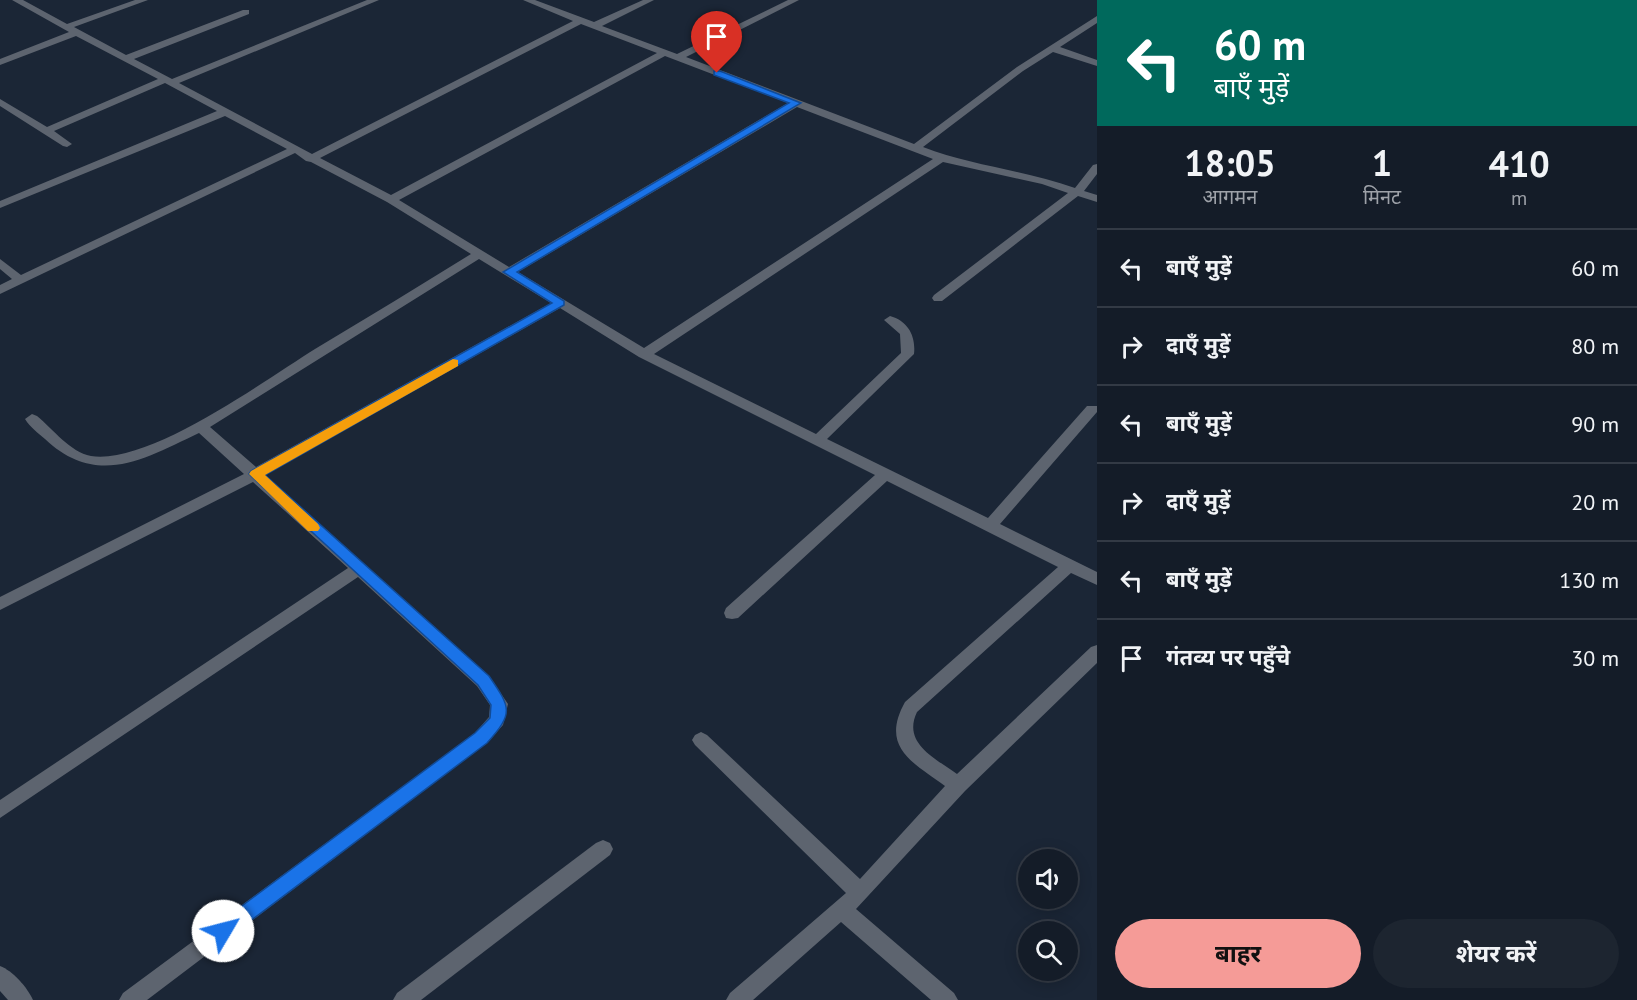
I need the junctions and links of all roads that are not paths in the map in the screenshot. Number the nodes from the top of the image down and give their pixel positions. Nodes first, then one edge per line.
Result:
1 (16, 0) edge
2 (144, 0) edge
3 (375, 0) edge
4 (526, 0) edge
5 (552, 0) edge
6 (650, 0) edge
7 (795, 0) edge
8 (540, 5) junction
9 (246, 12) dead end
10 (1097, 19) edge
11 (580, 21) junction
12 (594, 26) junction
13 (72, 30) junction
14 (1052, 48) junction
15 (664, 53) junction
16 (127, 58) junction
17 (677, 58) junction
18 (0, 62) edge
19 (1097, 63) edge
20 (169, 80) junction
21 (0, 102) edge
22 (796, 103) junction
23 (225, 112) junction
24 (46, 131) junction
25 (67, 144) dead end
26 (915, 148) junction
27 (295, 149) junction
28 (941, 158) junction
29 (310, 159) junction
30 (1097, 167) edge
31 (1078, 191) junction
32 (1097, 199) edge
33 (391, 200) junction
34 (0, 205) edge
35 (479, 254) junction
36 (0, 263) edge
37 (509, 272) junction
38 (20, 280) junction
39 (0, 290) edge
40 (938, 298) dead end
41 (560, 303) junction
42 (890, 320) dead end
43 (644, 354) junction
44 (1092, 409) dead end
45 (32, 419) dead end
46 (201, 426) junction
47 (818, 440) junction
48 (256, 474) junction
49 (886, 474) junction
50 (990, 526) junction
51 (1070, 565) junction
52 (358, 569) junction
53 (1097, 579) edge
54 (0, 604) edge
55 (732, 613) dead end
56 (1097, 652) edge
57 (701, 740) dead end
58 (958, 785) junction
59 (0, 810) edge
60 (603, 849) dead end
61 (860, 893) junction
62 (842, 909) junction
63 (130, 1000) edge
64 (404, 1000) edge
65 (737, 1000) edge
66 (947, 1000) edge

1 - 13 street
2 - 13 street
3 - 20 street
4 - 8 street
5 - 8 street
6 - 12 street
7 - 17 street
8 - 11 street
9 - 16 street
10 - 14 street
11 - 12 street
11 - 29 street
12 - 15 street
13 - 16 street
13 - 18 street
14 - 19 street
14 - 26 street
15 - 17 street
15 - 33 street
16 - 20 street
17 - 22 street
20 - 23 street
20 - 24 street
21 - 24 street
22 - 26 street
22 - 37 street
23 - 27 street
23 - 34 street
24 - 25 street
26 - 28 street
27 - 29 street
27 - 38 street
28 - 31 street
28 - 43 street
29 - 33 street
30 - 31 street
31 - 32 street
31 - 40 street
33 - 35 street
35 - 37 street
35 - 46 street
36 - 38 street
37 - 41 street
38 - 39 street
41 - 43 street
41 - 48 street
42 - 47 street
43 - 47 street
44 - 50 street
45 - 46 street
46 - 48 street
47 - 49 street
48 - 52 street
48 - 54 street
49 - 50 street
49 - 55 street
50 - 51 street
51 - 53 street
51 - 58 street
52 - 59 street
52 - 63 street
56 - 58 street
57 - 61 street
58 - 61 street
60 - 64 street
61 - 62 street
62 - 65 street
62 - 66 street

